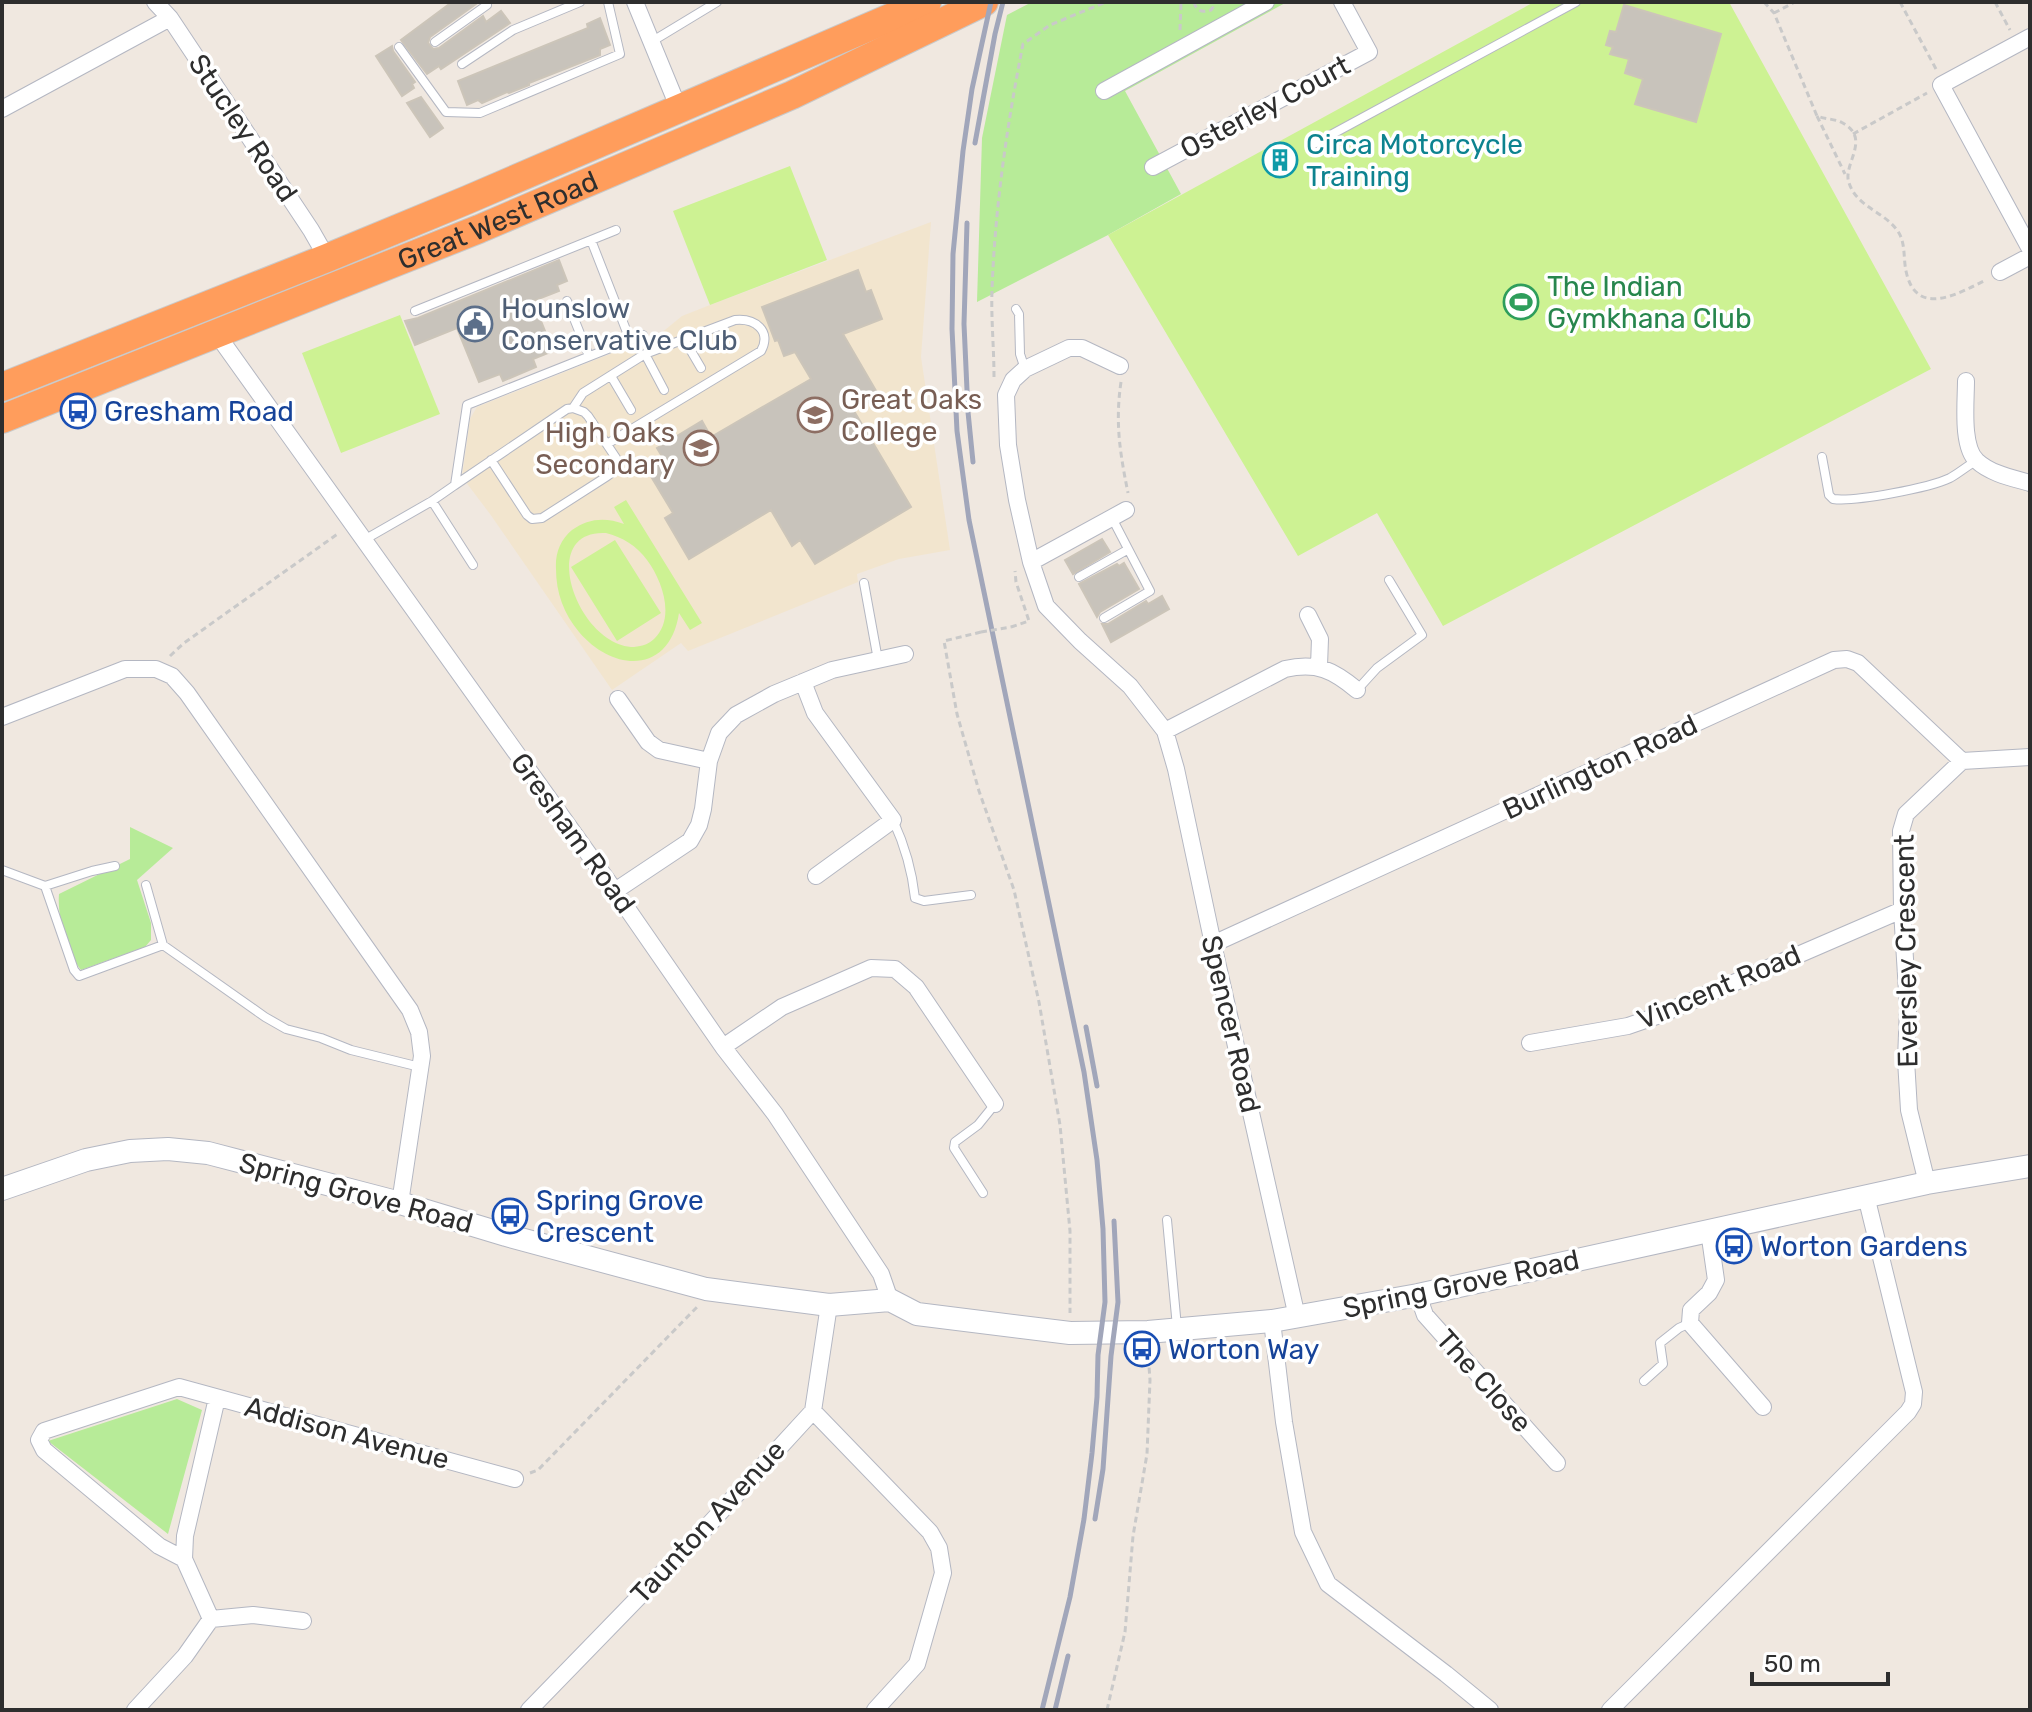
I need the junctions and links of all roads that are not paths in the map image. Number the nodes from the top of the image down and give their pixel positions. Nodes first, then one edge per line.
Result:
1 (155, 2) edge
2 (485, 2) edge
3 (580, 2) edge
4 (608, 2) edge
5 (635, 2) edge
6 (717, 2) edge
7 (984, 2) edge
8 (1266, 2) edge
9 (1342, 2) edge
10 (1576, 2) edge
11 (939, 10) edge
12 (170, 18) junction
13 (2024, 40) edge
14 (435, 42) dead end
15 (651, 42) junction
16 (399, 47) dead end
17 (462, 64) dead end
18 (1104, 91) dead end
19 (2, 109) edge
20 (679, 109) junction
21 (1314, 144) dead end
22 (1153, 167) dead end
23 (616, 230) dead end
24 (591, 240) junction
25 (2030, 249) edge
26 (2030, 256) edge
27 (327, 258) junction
28 (2000, 272) road end
29 (567, 301) dead end
30 (1016, 309) dead end
31 (415, 311) dead end
32 (216, 333) junction
33 (643, 335) dead end
34 (684, 339) junction
35 (630, 340) junction
36 (645, 354) junction
37 (589, 356) junction
38 (1120, 366) road end
39 (701, 368) dead end
40 (1025, 369) junction
41 (611, 376) junction
42 (1966, 381) dead end
43 (2, 387) edge
44 (664, 390) dead end
45 (573, 408) junction
46 (631, 410) dead end
47 (2, 419) edge
48 (607, 444) junction
49 (1822, 457) dead end
50 (491, 460) junction
51 (1976, 461) junction
52 (2030, 483) edge
53 (455, 485) junction
54 (432, 501) junction
55 (1119, 514) joint
56 (363, 541) junction
57 (1127, 550) junction
58 (1031, 562) junction
59 (473, 565) dead end
60 (1079, 577) dead end
61 (1389, 580) dead end
62 (864, 583) dead end
63 (1308, 615) dead end
64 (1104, 618) dead end
65 (905, 654) dead end
66 (878, 660) junction
67 (1319, 666) junction
68 (803, 682) junction
69 (1357, 690) joint
70 (618, 699) dead end
71 (2, 717) edge
72 (1165, 731) junction
73 (2030, 757) edge
74 (709, 761) junction
75 (1962, 761) junction
76 (893, 820) junction
77 (115, 866) dead end
78 (2, 870) edge
79 (816, 876) dead end
80 (146, 885) dead end
81 (45, 886) junction
82 (615, 891) junction
83 (971, 895) dead end
84 (1902, 910) junction
85 (1213, 944) junction
86 (163, 945) junction
87 (1530, 1043) dead end
88 (723, 1047) junction
89 (420, 1067) junction
90 (995, 1104) joint
91 (2030, 1166) edge
92 (1927, 1183) junction
93 (2, 1189) edge
94 (983, 1193) dead end
95 (1866, 1196) junction
96 (400, 1203) junction
97 (1167, 1220) dead end
98 (1709, 1231) junction
99 (1418, 1295) junction
100 (890, 1300) junction
101 (829, 1305) junction
102 (1297, 1317) junction
103 (1272, 1321) junction
104 (1690, 1323) junction
105 (1177, 1330) junction
106 (1644, 1381) dead end
107 (217, 1398) junction
108 (1763, 1407) dead end
109 (813, 1411) junction
110 (1557, 1463) dead end
111 (515, 1479) road end
112 (184, 1559) junction
113 (211, 1619) junction
114 (303, 1621) dead end
115 (135, 1710) edge
116 (529, 1710) edge
117 (875, 1710) edge
118 (1490, 1710) edge
119 (1610, 1710) edge

1 - 12 street, Stucley Road
2 - 14 lane
3 - 17 lane
4 - 16 lane
5 - 15 street
6 - 15 lane
7 - 11 highway, Great West Road
8 - 18 street
9 - 22 street, Osterley Court
10 - 21 lane
11 - 20 highway, Great West Road
11 - 32 highway, Great West Road
12 - 19 street
12 - 27 street, Stucley Road
13 - 25 street
15 - 20 street
20 - 27 highway, Great West Road
23 - 24 lane
24 - 31 lane
24 - 35 lane
26 - 28 street
27 - 43 highway, Great West Road
29 - 37 lane
30 - 40 lane
32 - 47 highway, Great West Road
32 - 56 street, Gresham Road
33 - 35 lane
34 - 36 lane
34 - 39 lane
34 - 48 lane
35 - 37 lane
36 - 41 lane
36 - 44 lane
37 - 53 lane
38 - 40 street
40 - 58 street, Spencer Road
41 - 45 lane
41 - 46 lane
42 - 51 street
45 - 48 lane
45 - 50 lane
48 - 50 lane
49 - 51 lane
50 - 53 lane
51 - 52 street
53 - 54 lane
54 - 56 lane
54 - 59 lane
55 - 57 lane
55 - 58 street
56 - 82 street, Gresham Road
57 - 60 lane
57 - 64 lane
58 - 72 street, Spencer Road
61 - 69 lane
62 - 66 lane
63 - 67 street
65 - 66 street
66 - 68 street
67 - 69 street
67 - 72 street
68 - 74 street
68 - 76 street
70 - 74 street
71 - 89 street
72 - 85 street, Spencer Road
73 - 75 street
74 - 82 street
75 - 84 street, Eversley Crescent
75 - 85 street, Burlington Road
76 - 79 street
76 - 83 lane
77 - 81 lane
78 - 81 lane
80 - 86 lane
81 - 86 lane
82 - 88 street, Gresham Road
84 - 87 street, Vincent Road
84 - 92 street, Eversley Crescent
85 - 102 street, Spencer Road
86 - 89 lane
88 - 90 street
88 - 100 street, Gresham Road
89 - 96 street
90 - 94 lane
91 - 92 main road, Spring Grove Road
92 - 95 main road, Spring Grove Road
93 - 96 main road, Spring Grove Road
95 - 98 main road, Spring Grove Road
95 - 119 street
96 - 101 main road, Spring Grove Road
97 - 105 lane
98 - 99 main road, Spring Grove Road
98 - 104 street
99 - 102 main road, Spring Grove Road
99 - 110 street, The Close
100 - 101 main road, Spring Grove Road
100 - 105 main road, Spring Grove Road
101 - 109 street
102 - 103 main road, Spring Grove Road
103 - 105 main road, Spring Grove Road
103 - 118 street
104 - 106 lane
104 - 108 street
107 - 111 street, Addison Avenue
107 - 112 street
107 - 112 street, Addison Avenue
109 - 116 street, Taunton Avenue
109 - 117 street
112 - 113 street
113 - 114 street
113 - 115 street

